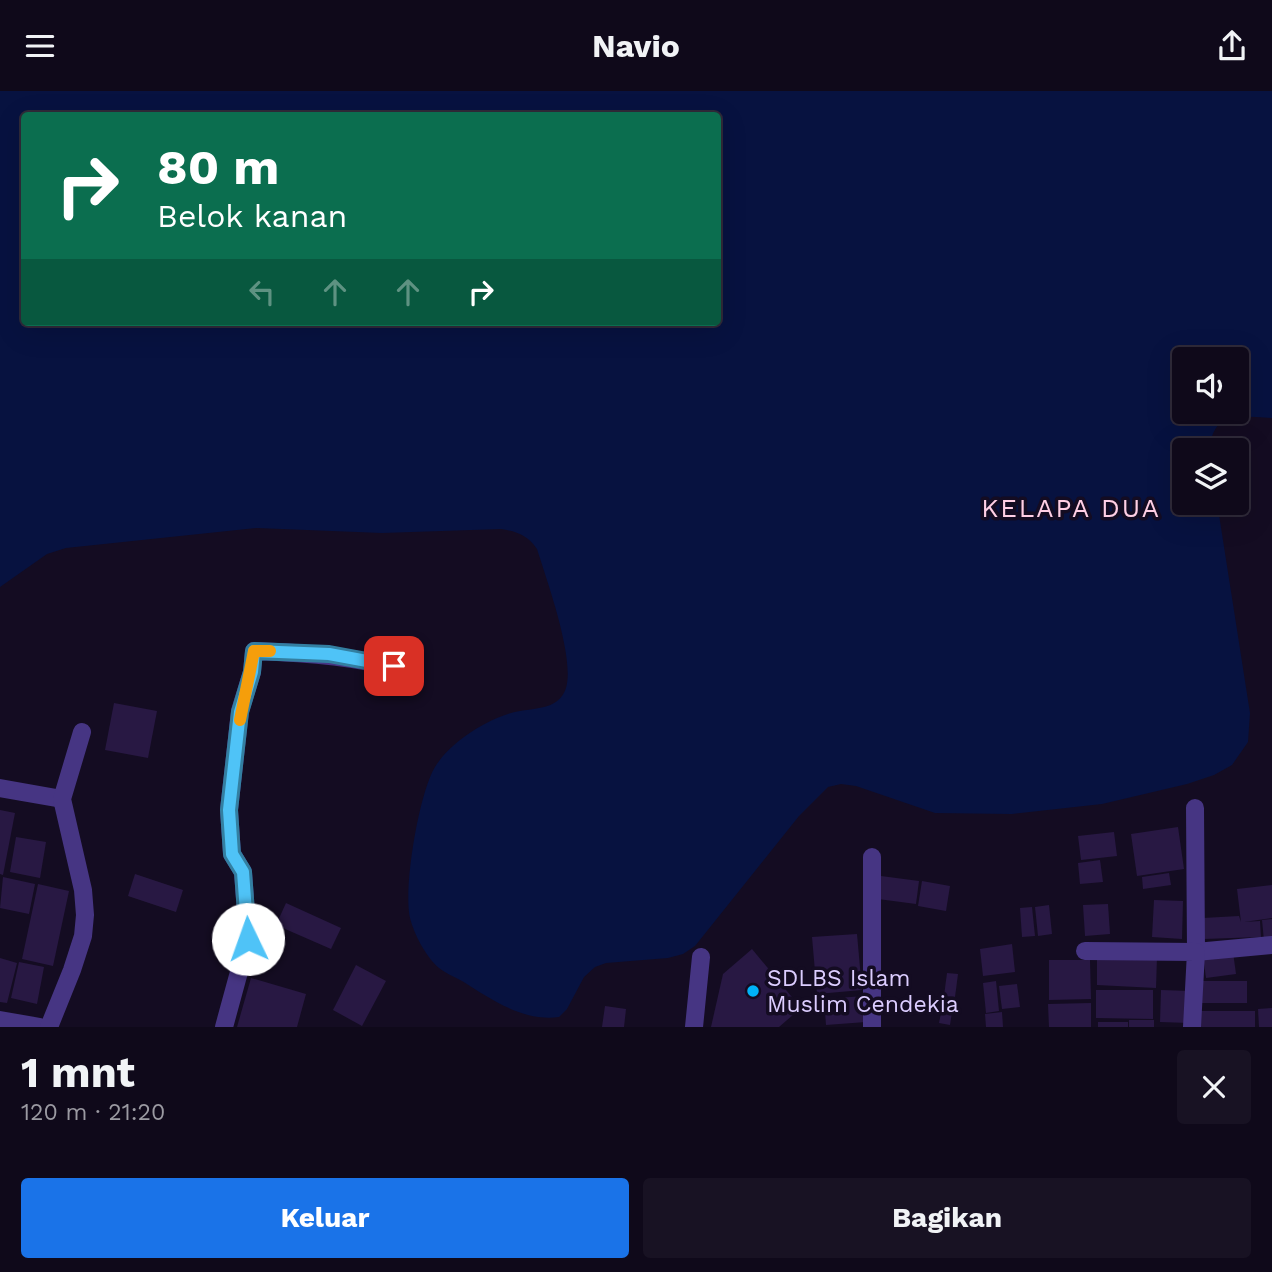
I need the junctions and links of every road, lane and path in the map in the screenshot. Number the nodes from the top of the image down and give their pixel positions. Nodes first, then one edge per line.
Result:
1 (413, 672) dead end
2 (82, 732) dead end
3 (0, 787) edge
4 (62, 799) junction
5 (1195, 808) dead end
6 (872, 857) dead end
7 (1272, 945) edge
8 (1085, 951) dead end
9 (1196, 952) junction
10 (701, 957) dead end
11 (0, 1020) edge
12 (40, 1027) edge
13 (49, 1027) edge
14 (224, 1027) edge
15 (694, 1027) edge
16 (872, 1027) edge
17 (1192, 1027) edge

1 - 14 street
2 - 4 street
3 - 4 street
4 - 13 street
5 - 9 street
6 - 16 street
7 - 9 street
8 - 9 street
9 - 17 street
10 - 15 street
11 - 12 street

